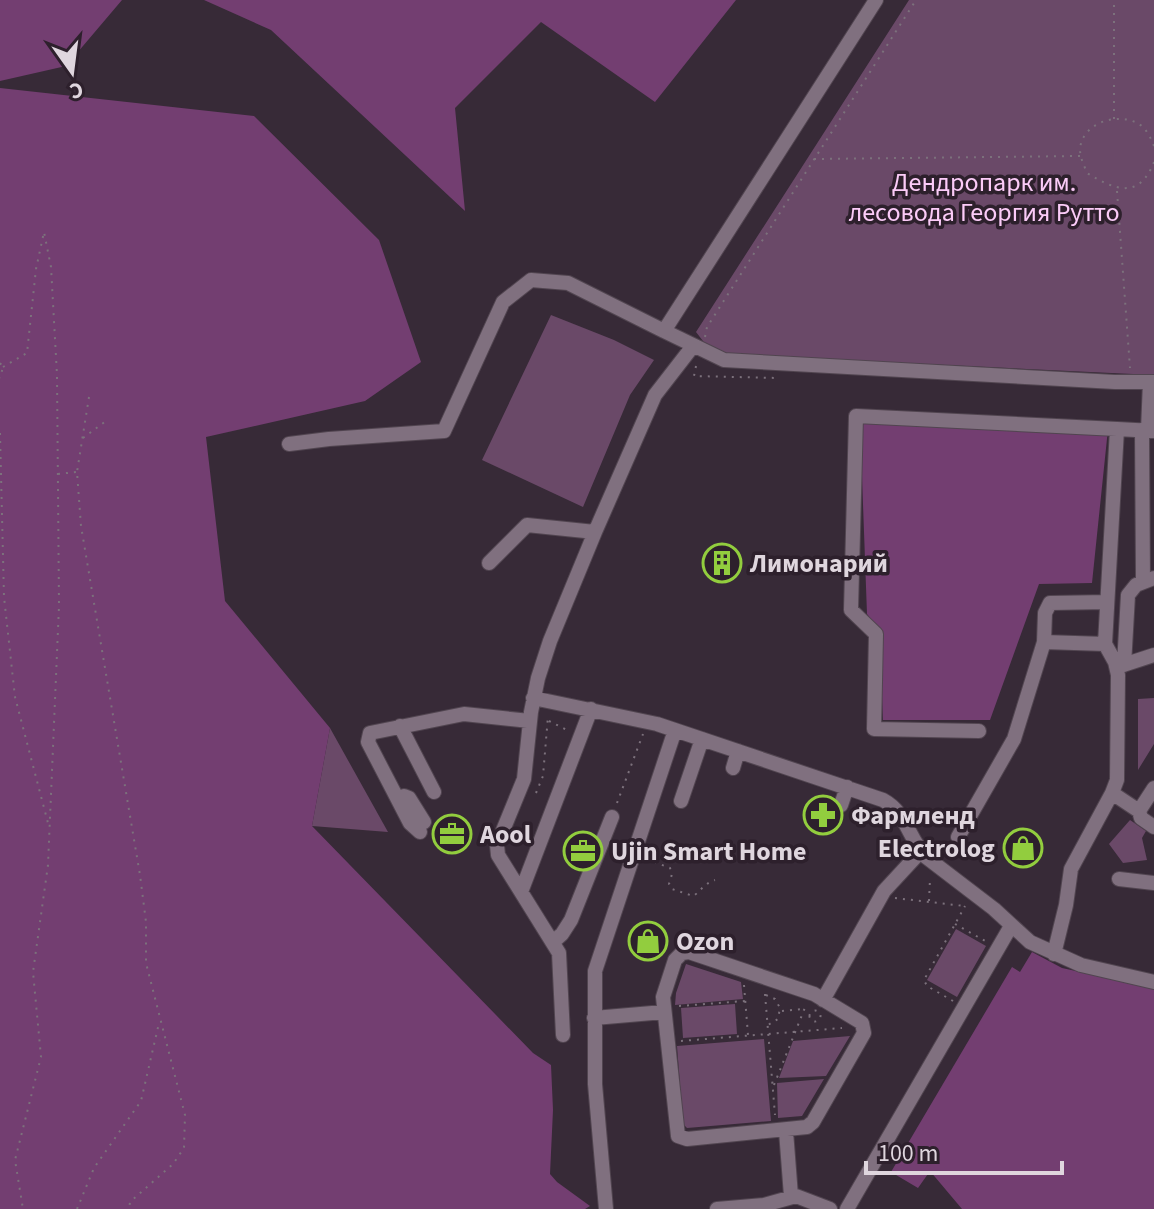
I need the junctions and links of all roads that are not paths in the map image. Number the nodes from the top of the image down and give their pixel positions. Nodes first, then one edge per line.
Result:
1 (876, 0) edge
2 (664, 331) junction
3 (697, 348) junction
4 (1152, 382) edge
5 (1117, 429) junction
6 (1148, 430) edge
7 (289, 444) dead end
8 (595, 532) junction
9 (489, 563) dead end
10 (1149, 579) edge
11 (1107, 602) junction
12 (1044, 642) junction
13 (1105, 644) junction
14 (1154, 655) edge
15 (1120, 666) junction
16 (591, 709) junction
17 (531, 710) junction
18 (400, 726) junction
19 (675, 730) junction
20 (979, 731) dead end
21 (702, 739) junction
22 (738, 751) junction
23 (733, 768) dead end
24 (847, 787) junction
25 (1154, 788) edge
26 (434, 792) dead end
27 (1112, 793) junction
28 (681, 801) dead end
29 (841, 805) dead end
30 (1139, 811) junction
31 (612, 817) road end
32 (422, 827) dead end
33 (1154, 827) edge
34 (958, 837) dead end
35 (926, 856) junction
36 (1119, 879) dead end
37 (1154, 883) edge
38 (521, 892) junction
39 (548, 905) dead end
40 (537, 916) junction
41 (1011, 926) junction
42 (553, 942) junction
43 (1054, 954) junction
44 (1154, 982) edge
45 (817, 996) junction
46 (664, 1010) junction
47 (594, 1018) junction
48 (563, 1035) dead end
49 (781, 1131) junction
50 (791, 1196) junction
51 (606, 1209) edge
52 (717, 1209) edge
53 (830, 1209) edge
54 (847, 1209) edge

1 - 2 street
2 - 3 street
2 - 7 street
3 - 4 street
3 - 8 street
4 - 6 street
5 - 6 street
5 - 11 street
5 - 20 street
6 - 10 street
8 - 9 street
8 - 17 street
10 - 15 street
11 - 12 street
11 - 13 street
12 - 13 street
12 - 34 street
13 - 15 street
14 - 15 street
15 - 27 street
16 - 17 street
16 - 19 street
16 - 38 street
17 - 18 street
17 - 38 street
18 - 26 street
18 - 32 street
19 - 21 street
19 - 47 street
21 - 22 street
21 - 28 street
22 - 23 street
22 - 24 street
24 - 29 street
24 - 35 street
25 - 30 street
27 - 30 street
27 - 43 street
30 - 33 street
31 - 42 street
35 - 41 street
35 - 45 street
36 - 37 street
38 - 40 street
39 - 40 street
40 - 42 street
41 - 43 street
41 - 54 street
42 - 48 street
43 - 44 street
45 - 46 street
45 - 49 street
46 - 47 street
46 - 49 street
47 - 51 street
49 - 50 street
50 - 52 street
50 - 53 street

